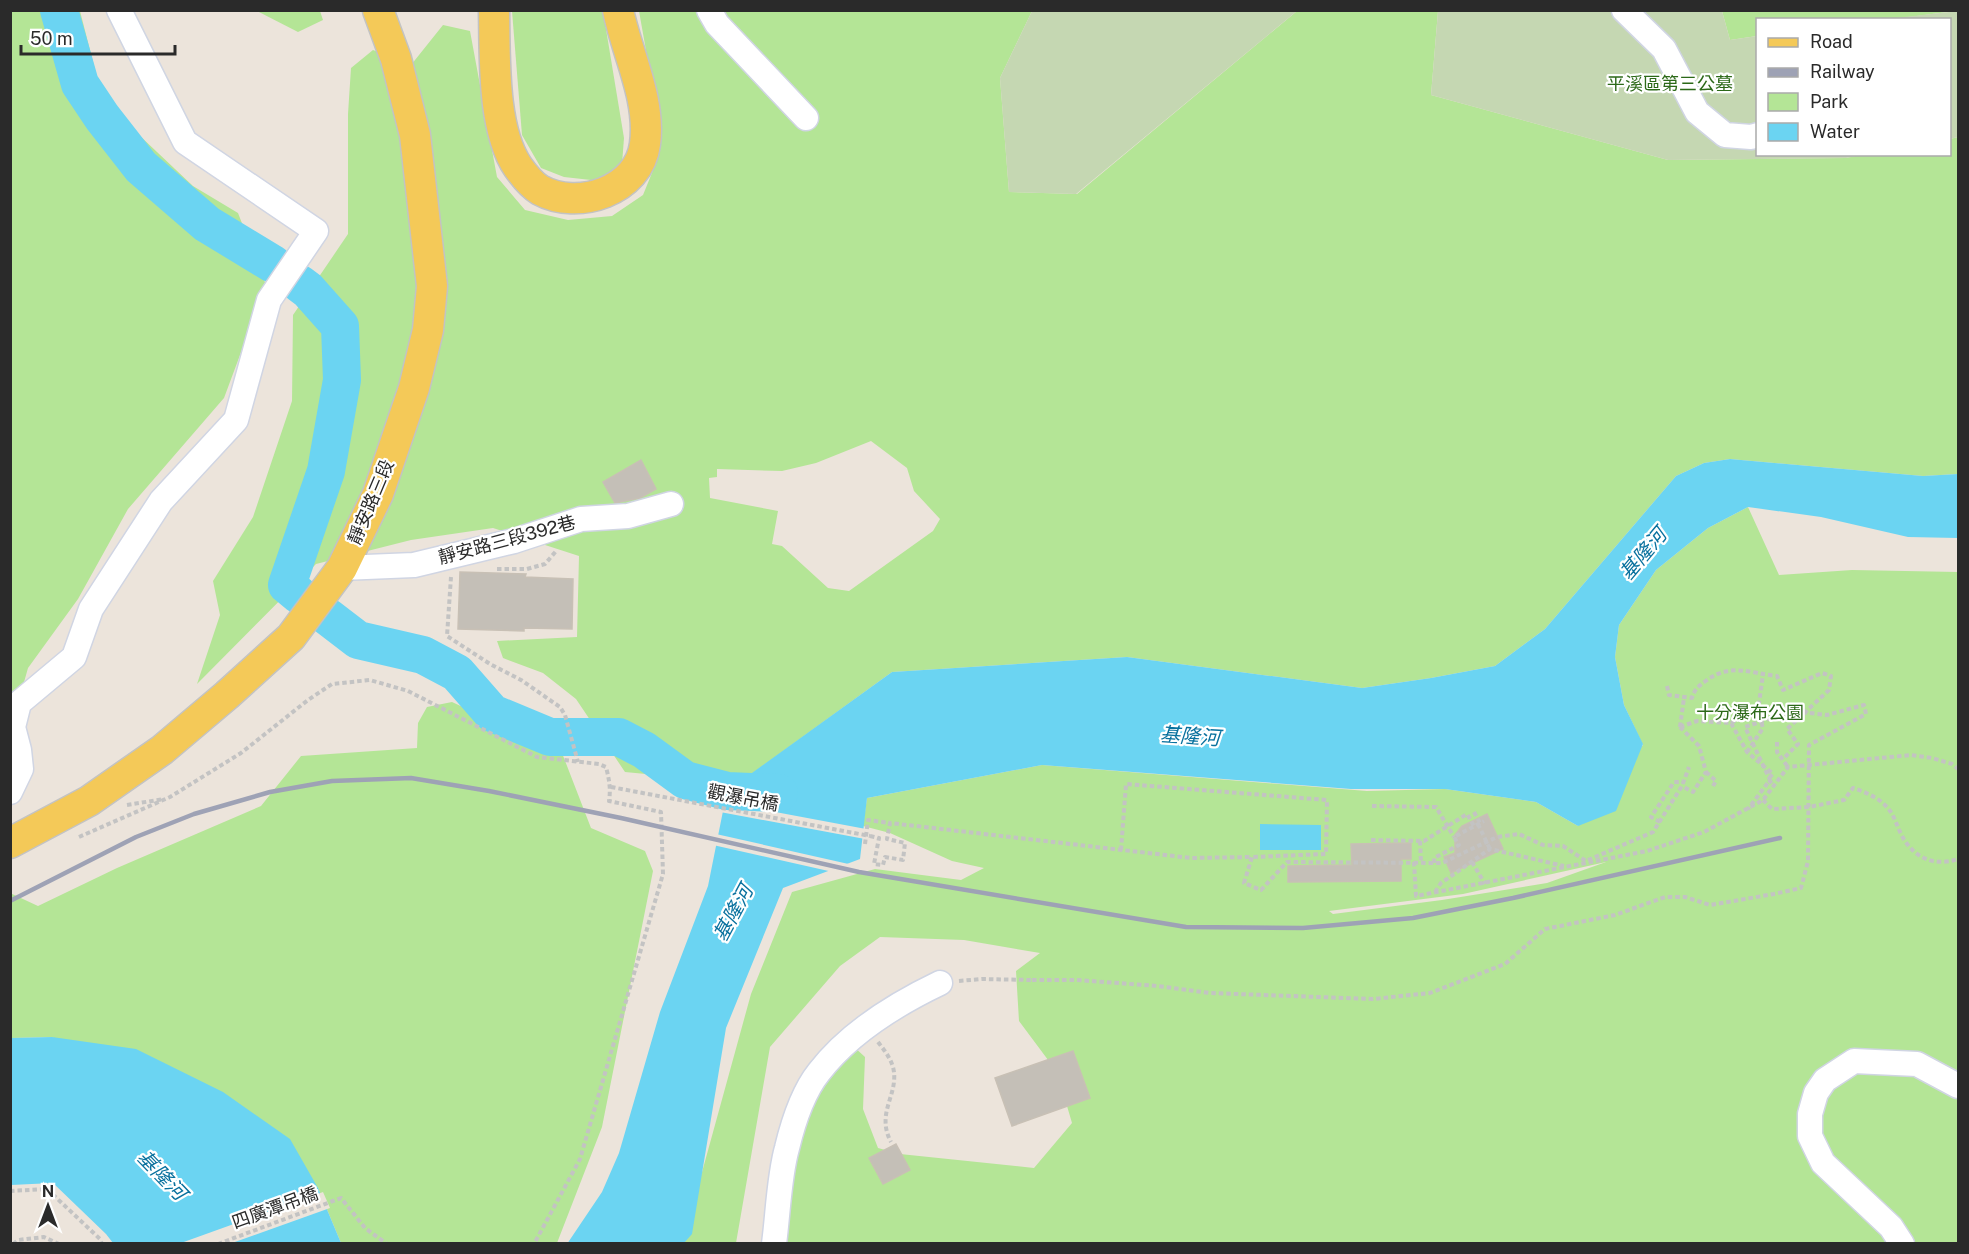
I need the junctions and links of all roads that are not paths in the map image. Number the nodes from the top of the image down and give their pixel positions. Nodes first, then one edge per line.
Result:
1 (119, 10) edge
2 (378, 10) edge
3 (494, 10) edge
4 (618, 10) edge
5 (709, 10) edge
6 (1624, 10) edge
7 (806, 118) dead end
8 (1756, 136) edge
9 (671, 504) dead end
10 (342, 568) junction
11 (10, 792) edge
12 (10, 843) edge
13 (940, 983) road end
14 (1959, 1086) edge
15 (774, 1244) edge
16 (1902, 1244) edge

1 - 11 street
2 - 10 main road, 靜安路三段
3 - 4 main road
5 - 7 street
6 - 8 street
9 - 10 street, 靜安路三段392巷
10 - 12 main road, 靜安路三段
13 - 15 street
14 - 16 street

